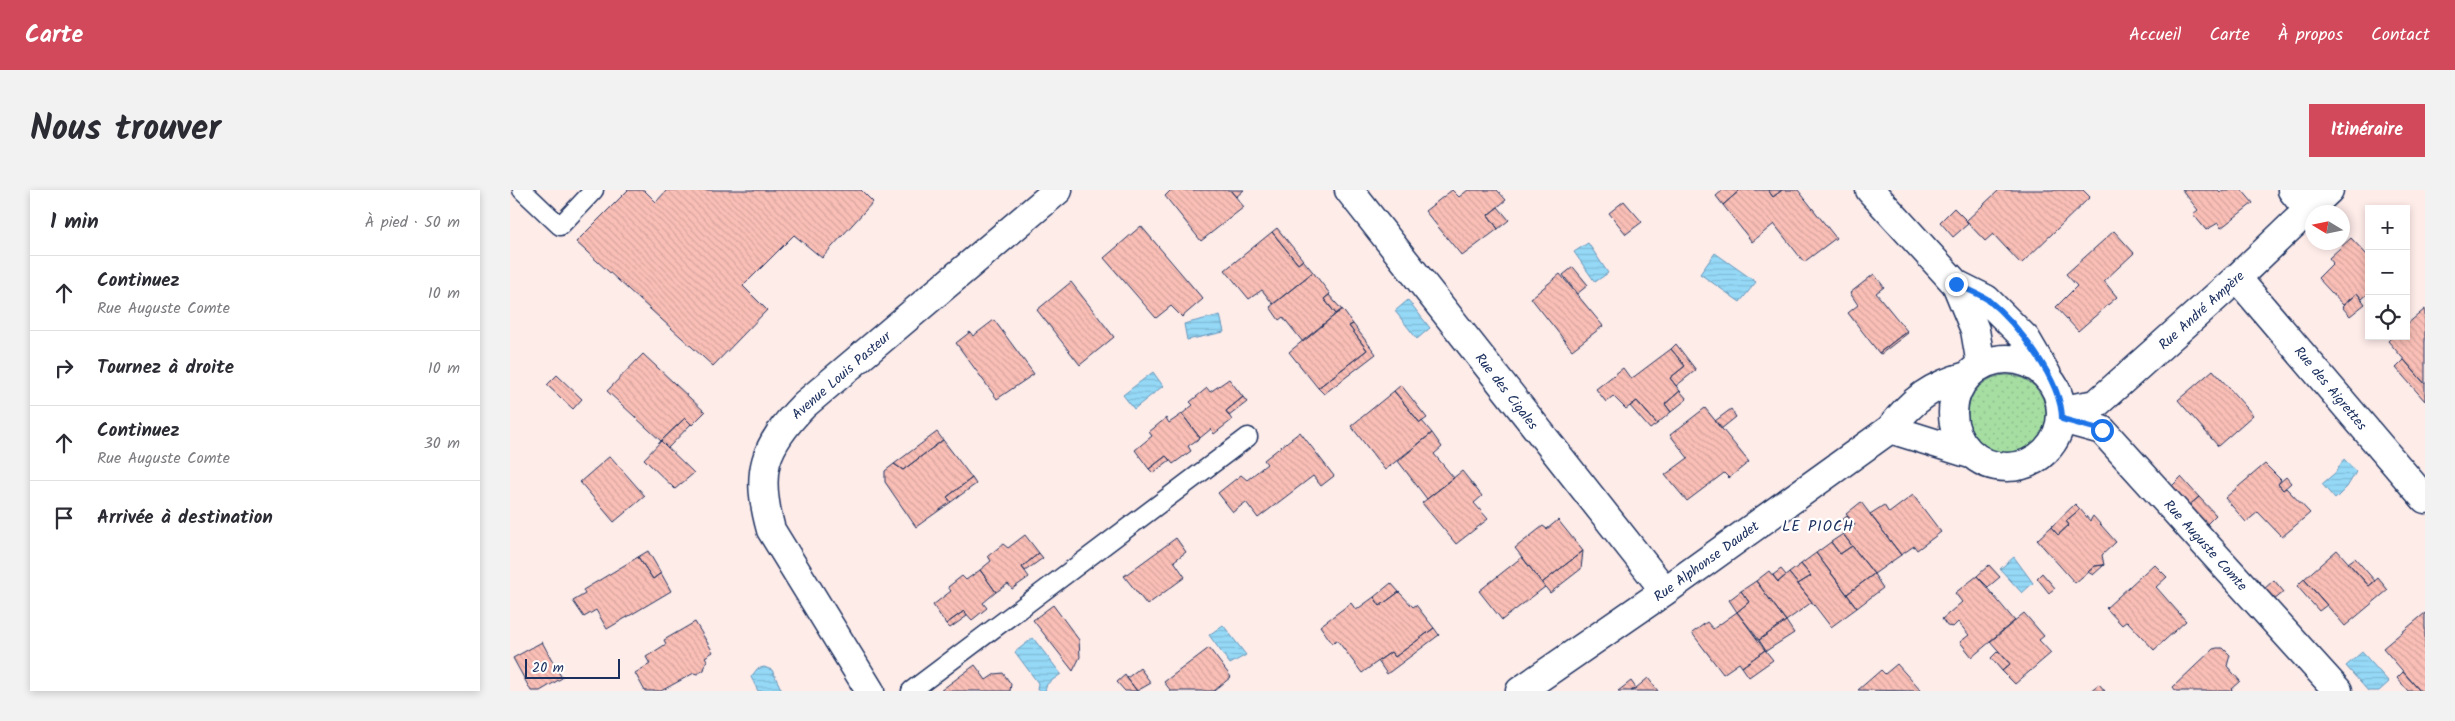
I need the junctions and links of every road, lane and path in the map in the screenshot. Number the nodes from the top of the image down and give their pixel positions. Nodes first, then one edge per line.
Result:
1 (522, 190) edge
2 (594, 190) edge
3 (1058, 190) edge
4 (1349, 190) edge
5 (1870, 190) edge
6 (2330, 190) edge
7 (2300, 200) edge
8 (2237, 278) junction
9 (1956, 284) junction
10 (1974, 370) junction
11 (2047, 375) junction
12 (2062, 414) junction
13 (1890, 429) junction
14 (1248, 437) dead end
15 (1970, 454) junction
16 (2425, 499) edge
17 (1665, 591) junction
18 (870, 691) edge
19 (910, 691) edge
20 (1520, 691) edge
21 (2338, 691) edge

1 - 2 lane
3 - 18 street, Avenue Louis Pasteur
4 - 17 street, Rue des Cigales
5 - 9 street
6 - 7 street, Rue André Ampère
7 - 8 street, Rue André Ampère
8 - 12 street, Rue André Ampère
8 - 16 street, Rue des Aigrettes
9 - 10 street
9 - 11 street
10 - 11 street
10 - 13 street, Rue Alphonse Daudet
10 - 15 street
11 - 12 street
12 - 15 street
12 - 21 street, Rue Auguste Comte
13 - 15 street
13 - 17 street, Rue Alphonse Daudet
14 - 19 lane
17 - 20 street, Rue Alphonse Daudet

